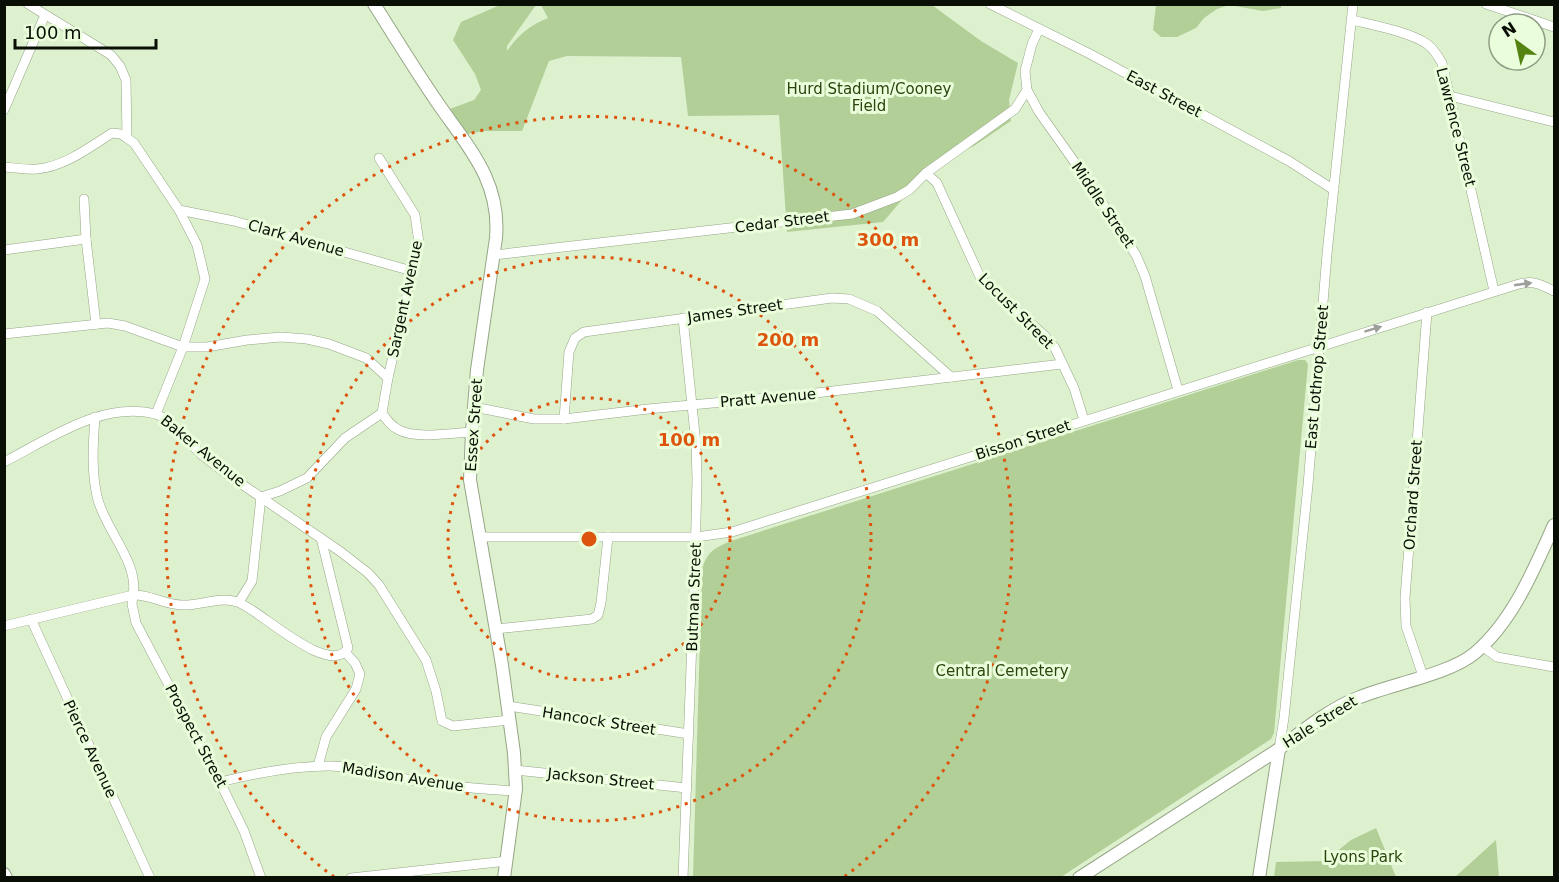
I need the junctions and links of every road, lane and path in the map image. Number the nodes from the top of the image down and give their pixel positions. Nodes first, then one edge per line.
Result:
1 (28, 4) edge
2 (374, 4) edge
3 (990, 4) edge
4 (1016, 4) edge
5 (1353, 4) edge
6 (1486, 4) edge
7 (1011, 14) junction
8 (45, 15) junction
9 (1352, 20) junction
10 (1554, 27) edge
11 (1039, 29) junction
12 (1027, 90) junction
13 (1450, 96) junction
14 (4, 110) edge
15 (1554, 122) edge
16 (127, 138) junction
17 (379, 158) dead end
18 (4, 167) edge
19 (926, 173) junction
20 (1334, 190) junction
21 (84, 199) dead end
22 (179, 210) junction
23 (86, 239) junction
24 (4, 250) edge
25 (494, 255) junction
26 (412, 271) junction
27 (1494, 291) junction
28 (1554, 291) edge
29 (1427, 312) junction
30 (683, 318) junction
31 (96, 324) junction
32 (4, 334) edge
33 (1319, 346) junction
34 (183, 347) junction
35 (1062, 364) junction
36 (951, 377) junction
37 (388, 378) junction
38 (1178, 390) junction
39 (692, 405) junction
40 (474, 407) junction
41 (382, 413) junction
42 (156, 414) junction
43 (95, 417) junction
44 (564, 419) junction
45 (1084, 420) junction
46 (472, 432) junction
47 (4, 462) edge
48 (261, 497) junction
49 (1554, 525) edge
50 (480, 537) junction
51 (608, 537) junction
52 (696, 537) junction
53 (321, 538) junction
54 (133, 595) junction
55 (239, 602) junction
56 (31, 619) junction
57 (4, 626) edge
58 (496, 629) junction
59 (1482, 646) junction
60 (345, 652) junction
61 (1554, 667) edge
62 (1423, 676) junction
63 (508, 706) junction
64 (510, 720) junction
65 (689, 734) junction
66 (1279, 749) junction
67 (318, 766) junction
68 (515, 770) junction
69 (220, 782) junction
70 (687, 788) junction
71 (516, 791) junction
72 (507, 861) junction
73 (1081, 877) edge
74 (150, 878) edge
75 (261, 878) edge
76 (351, 878) edge
77 (504, 878) edge
78 (683, 878) edge
79 (1259, 878) edge

1 - 8 street
2 - 25 main road, Essex Street
3 - 7 street, East Street
4 - 7 street
5 - 9 street, East Lothrop Street
6 - 10 street
7 - 11 street, East Street
8 - 14 street
8 - 16 street
9 - 13 street, Lawrence Street
9 - 20 street, East Lothrop Street
11 - 12 street
11 - 20 street, East Street
12 - 19 street, Cedar Street
12 - 38 street, Middle Street
13 - 15 street
13 - 27 street, Lawrence Street
16 - 18 street
16 - 22 street, Baker Avenue
17 - 26 street, Sargent Avenue
19 - 25 street, Cedar Street
19 - 35 street, Locust Street
20 - 33 street, East Lothrop Street
21 - 23 street
22 - 26 street, Clark Avenue
22 - 34 street, Baker Avenue
23 - 24 street
23 - 31 street
25 - 40 main road, Essex Street
26 - 37 street, Sargent Avenue
27 -> 28 street, Bisson Street
27 - 29 street, Bisson Street
33 -> 29 street, Bisson Street
29 - 62 street, Orchard Street
30 - 36 street, James Street
30 - 39 street, Butman Street
30 - 44 street, James Street
31 - 32 street
31 - 34 street
33 - 38 street, Bisson Street
33 - 66 street, East Lothrop Street
34 - 37 street
34 - 42 street, Baker Avenue
35 - 36 street, Pratt Avenue
35 - 45 street, Locust Street
36 - 39 street, Pratt Avenue
37 - 41 street, Sargent Avenue
38 - 45 street, Bisson Street
39 - 44 street, Pratt Avenue
39 - 52 street, Butman Street
40 - 44 street, Pratt Avenue
40 - 46 main road, Essex Street
41 - 46 street
41 - 48 street
42 - 43 street
42 - 48 street, Baker Avenue
43 - 47 street
43 - 54 street, Prospect Street
45 - 52 street, Bisson Street
46 - 50 main road, Essex Street
48 - 53 street, Baker Avenue
48 - 55 street
49 - 59 main road, Hale Street
50 - 51 street, Bisson Street
50 - 58 main road, Essex Street
51 - 52 street, Bisson Street
51 - 58 street
52 - 65 street, Butman Street
53 - 60 street
53 - 64 street, Baker Avenue
54 - 55 street
54 - 56 street
54 - 69 street, Prospect Street
55 - 60 street
56 - 57 street
56 - 74 street, Pierce Avenue
58 - 63 main road, Essex Street
59 - 61 street
59 - 62 main road, Hale Street
60 - 67 street
62 - 66 main road, Hale Street
63 - 64 main road, Essex Street
63 - 65 street, Hancock Street
64 - 68 main road, Essex Street
65 - 70 street, Butman Street
66 - 73 main road, Hale Street
66 - 79 main road
67 - 69 street, Madison Avenue
67 - 71 street, Madison Avenue
68 - 70 street, Jackson Street
68 - 71 main road, Essex Street
69 - 75 street, Prospect Street
70 - 78 street, Butman Street
71 - 72 main road, Essex Street
72 - 76 street
72 - 77 main road, Essex Street

